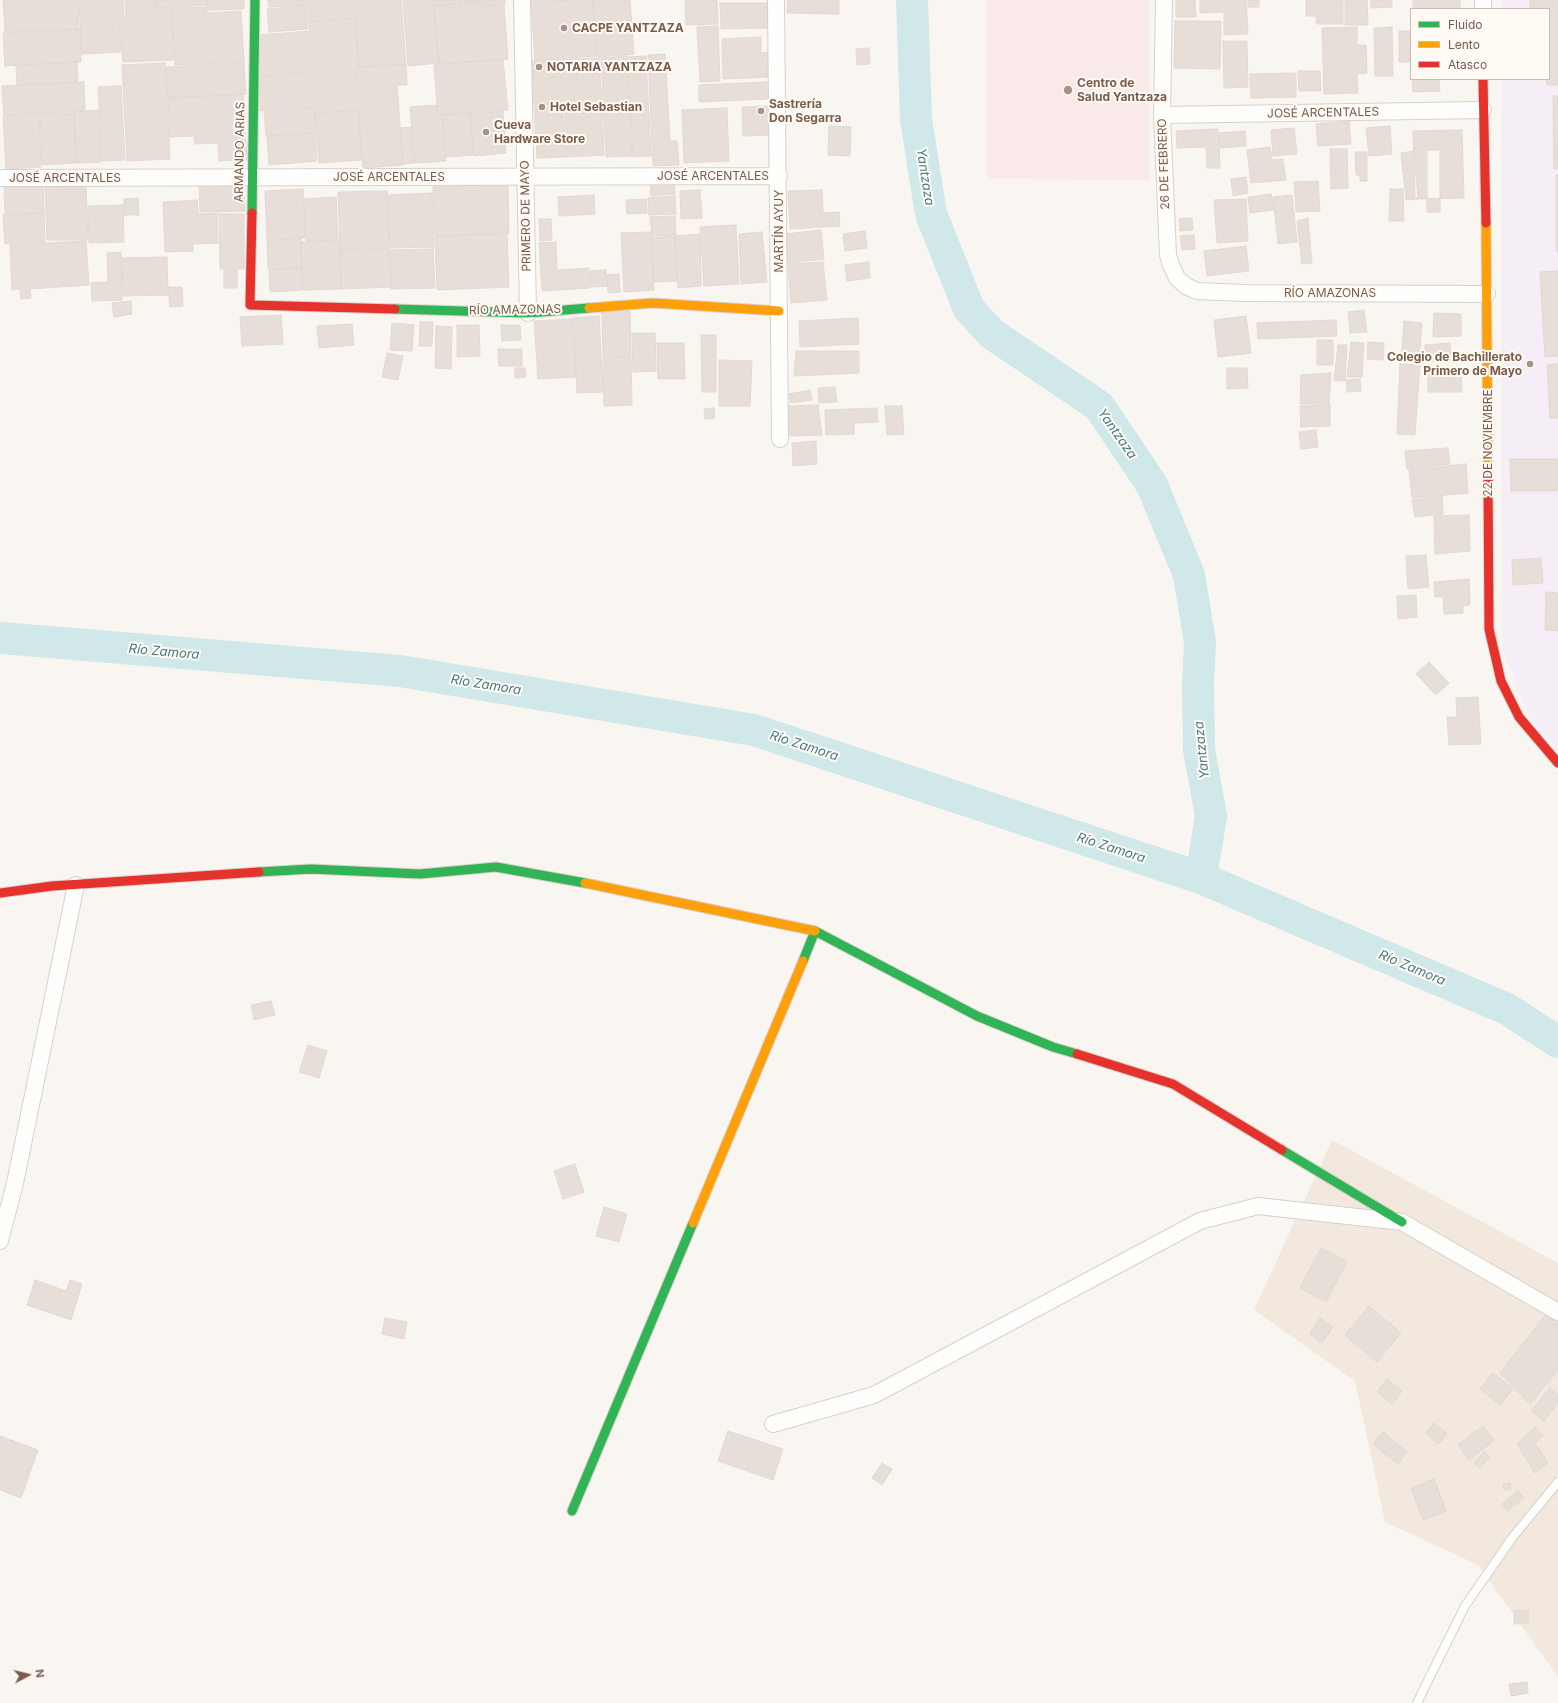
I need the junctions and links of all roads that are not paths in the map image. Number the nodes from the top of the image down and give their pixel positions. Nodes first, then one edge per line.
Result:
1 (254, 0) edge
2 (522, 0) edge
3 (776, 0) edge
4 (1164, 0) edge
5 (1483, 80) edge
6 (1483, 110) junction
7 (1162, 115) junction
8 (525, 176) junction
9 (779, 176) junction
10 (251, 177) junction
11 (0, 178) edge
12 (1178, 278) joint
13 (1487, 294) junction
14 (250, 305) joint
15 (779, 311) junction
16 (528, 313) junction
17 (780, 439) dead end
18 (1558, 763) edge
19 (76, 885) junction
20 (0, 893) edge
21 (815, 931) junction
22 (1402, 1222) junction
23 (0, 1241) edge
24 (1558, 1312) edge
25 (773, 1424) dead end
26 (1558, 1482) edge
27 (572, 1511) dead end
28 (1417, 1703) edge

1 - 10 street, ARMANDO ARIAS
2 - 8 street, PRIMERO DE MAYO
3 - 9 street, MARTÍN AYUY
4 - 7 street, 26 DE FEBRERO
5 - 6 street, 22 DE NOVIEMBRE
6 - 7 street, JOSÉ ARCENTALES
6 - 13 street, 22 DE NOVIEMBRE
7 - 12 street, 26 DE FEBRERO
8 - 9 street, JOSÉ ARCENTALES
8 - 10 street, JOSÉ ARCENTALES
8 - 16 street, PRIMERO DE MAYO
9 - 15 street, MARTÍN AYUY
10 - 11 street, JOSÉ ARCENTALES
10 - 14 street, ARMANDO ARIAS
12 - 13 street, RÍO AMAZONAS
13 - 18 street, 22 DE NOVIEMBRE
14 - 16 street, RÍO AMAZONAS
15 - 16 street, RÍO AMAZONAS
15 - 17 street, MARTÍN AYUY
19 - 20 street
19 - 21 street
19 - 23 street
21 - 22 street
21 - 27 street
22 - 24 street
22 - 25 street
26 - 28 lane

